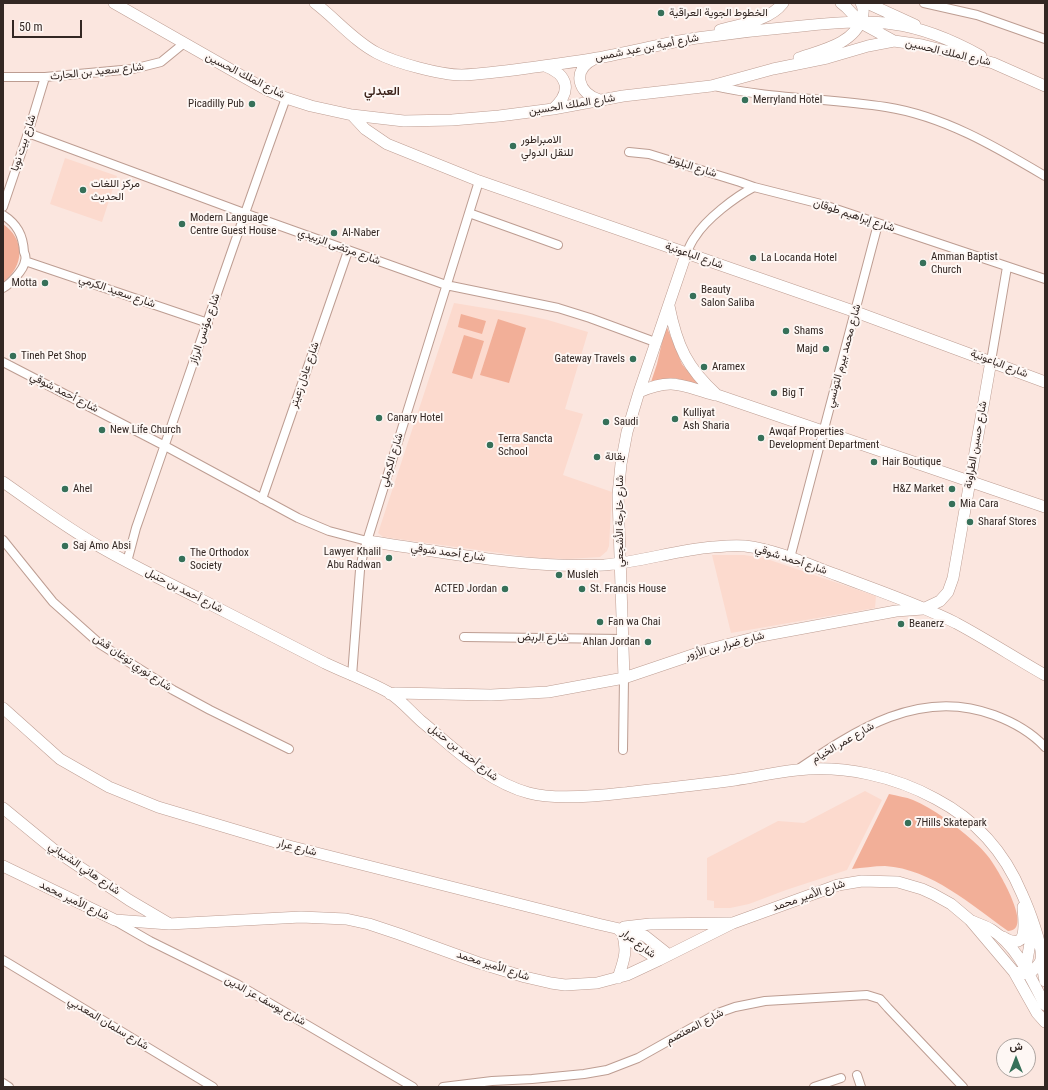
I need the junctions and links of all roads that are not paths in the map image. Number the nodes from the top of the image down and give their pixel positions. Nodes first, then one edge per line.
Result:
1 (114, 3) edge
2 (315, 3) edge
3 (783, 3) edge
4 (841, 3) edge
5 (861, 3) edge
6 (867, 3) edge
7 (924, 3) edge
8 (860, 23) junction
9 (930, 33) junction
10 (696, 38) junction
11 (1045, 39) edge
12 (894, 41) junction
13 (183, 44) junction
14 (596, 58) junction
15 (993, 63) junction
16 (545, 66) junction
17 (773, 69) junction
18 (3, 77) edge
19 (45, 78) junction
20 (711, 86) junction
21 (1045, 86) edge
22 (286, 98) junction
23 (600, 100) junction
24 (554, 109) junction
25 (352, 115) junction
26 (28, 133) junction
27 (629, 152) dead end
28 (1045, 176) edge
29 (480, 181) junction
30 (754, 187) junction
31 (3, 207) edge
32 (244, 213) junction
33 (469, 213) junction
34 (3, 215) edge
35 (878, 224) junction
36 (558, 245) dead end
37 (348, 251) junction
38 (686, 254) junction
39 (25, 261) junction
40 (1007, 267) junction
41 (1045, 279) edge
42 (446, 285) junction
43 (3, 288) edge
44 (669, 306) junction
45 (856, 312) junction
46 (208, 323) junction
47 (655, 342) junction
48 (991, 361) junction
49 (3, 362) edge
50 (1045, 382) edge
51 (639, 392) junction
52 (717, 395) junction
53 (824, 432) junction
54 (165, 446) junction
55 (3, 482) edge
56 (970, 482) junction
57 (262, 499) junction
58 (1045, 507) edge
59 (3, 540) edge
60 (366, 541) junction
61 (790, 558) junction
62 (127, 562) junction
63 (620, 563) junction
64 (886, 594) junction
65 (923, 609) junction
66 (884, 613) junction
67 (464, 637) dead end
68 (622, 639) junction
69 (1045, 675) edge
70 (352, 676) junction
71 (624, 678) junction
72 (390, 694) junction
73 (3, 708) edge
74 (1045, 747) edge
75 (289, 749) dead end
76 (623, 750) dead end
77 (797, 770) junction
78 (3, 808) edge
79 (3, 866) edge
80 (1022, 892) junction
81 (115, 920) junction
82 (970, 920) junction
83 (733, 923) junction
84 (169, 924) junction
85 (1033, 924) junction
86 (620, 930) junction
87 (992, 930) junction
88 (669, 955) junction
89 (1041, 959) junction
90 (3, 960) edge
91 (659, 960) junction
92 (1014, 972) junction
93 (1027, 972) junction
94 (618, 978) junction
95 (1045, 981) edge
96 (1024, 988) junction
97 (1045, 1005) edge
98 (1045, 1022) edge
99 (857, 1075) dead end
100 (841, 1078) dead end
101 (3, 1083) edge
102 (9, 1087) edge
103 (213, 1087) edge
104 (413, 1087) edge
105 (443, 1087) edge
106 (814, 1087) edge
107 (861, 1087) edge
108 (963, 1087) edge

1 - 13 street, شارع الملك الحسين
2 - 16 street, شارع أمية بن عبد شمس
3 - 10 street
4 - 8 street
5 - 8 street
6 - 9 street
7 - 11 street
8 - 9 street, شارع أمية بن عبد شمس
8 - 10 street, شارع أمية بن عبد شمس
8 - 12 street
8 - 17 street
9 - 15 street, شارع أمية بن عبد شمس
10 - 14 street, شارع أمية بن عبد شمس
12 - 15 street, شارع الملك الحسين
12 - 17 street, شارع الملك الحسين
13 - 19 street, شارع سعيد بن الحارث
13 - 22 street, شارع الملك الحسين
14 - 16 street, شارع أمية بن عبد شمس
14 - 23 street
15 - 21 street, شارع الملك الحسين
16 - 24 street
17 - 20 street, شارع الملك الحسين
18 - 19 street, شارع سعيد بن الحارث
19 - 26 street, شارع بيت نوبا
20 - 23 street, شارع الملك الحسين
20 - 28 street
22 - 25 street, شارع الملك الحسين
22 - 32 street, شارع مؤنس الرزاز
23 - 24 street, شارع الملك الحسين
24 - 25 street, شارع الملك الحسين
25 - 29 street, شارع الباعونية
26 - 31 street, شارع بيت نوبا
26 - 32 street, شارع مرتضى الزبيدي
27 - 30 street, شارع البلوط
29 - 33 street, شارع الكرملي
29 - 38 street, شارع الباعونية
30 - 35 street, شارع إبراهيم طوقان
30 - 38 street
32 - 37 street, شارع مرتضى الزبيدي
32 - 46 street, شارع مؤنس الرزاز
33 - 36 street
33 - 42 street, شارع الكرملي
34 - 39 street
35 - 40 street, شارع إبراهيم طوقان
35 - 45 street, شارع محمد بيرم التونسي
37 - 42 street, شارع مرتضى الزبيدي
37 - 57 street, شارع عادل زعيتر
38 - 44 street, شارع خارجة الأشجعي
38 - 45 street, شارع الباعونية
39 - 43 street
39 - 46 street, شارع سعيد الكرمي
40 - 41 street, شارع إبراهيم طوقان
40 - 48 street, شارع حسين الطراونة
42 - 47 street, شارع مرتضى الزبيدي
42 - 60 street, شارع الكرملي
44 - 47 street, شارع خارجة الأشجعي
44 - 52 street
45 - 48 street, شارع الباعونية
45 - 53 street, شارع محمد بيرم التونسي
46 - 54 street, شارع مؤنس الرزاز
47 - 51 street, شارع خارجة الأشجعي
48 - 50 street, شارع الباعونية
48 - 56 street, شارع حسين الطراونة
49 - 54 street, شارع أحمد شوقي
51 - 52 street
51 - 63 street, شارع خارجة الأشجعي
52 - 53 street
53 - 56 street
53 - 61 street, شارع محمد بيرم التونسي
54 - 57 street, شارع أحمد شوقي
54 - 62 street, شارع مؤنس الرزاز
55 - 62 street, شارع أحمد بن حنبل
56 - 58 street
56 - 65 street, شارع حسين الطراونة
57 - 60 street, شارع أحمد شوقي
59 - 75 street, شارع نوري توغان قش
60 - 63 street, شارع أحمد شوقي
60 - 70 street, شارع الكرملي
61 - 63 street, شارع أحمد شوقي
61 - 64 street, شارع أحمد شوقي
62 - 70 street, شارع أحمد بن حنبل
63 - 68 street, شارع خارجة الأشجعي
64 - 65 street, شارع أحمد شوقي
64 - 66 street
65 - 66 street, شارع ضرار بن الأزور
65 - 69 street, شارع ضرار بن الأزور
66 - 71 street, شارع ضرار بن الأزور
67 - 68 street, شارع الربض
68 - 71 street, شارع خارجة الأشجعي
70 - 72 street, شارع أحمد بن حنبل
71 - 72 street, شارع ضرار بن الأزور
71 - 76 street, شارع خارجة الأشجعي
72 - 77 street, شارع أحمد بن حنبل
73 - 86 street, شارع عرار
74 - 77 street, شارع عمر الخيام
77 - 80 street, شارع أحمد بن حنبل
78 - 84 street, شارع هاني الشيباني
79 - 81 street, شارع الأمير محمد
80 - 85 street, شارع أحمد بن حنبل
80 - 87 street
81 - 84 street, شارع الأمير محمد
81 - 104 street, شارع يوسف عز الدين
82 - 83 street, شارع الأمير محمد
82 - 87 street, شارع الأمير محمد
82 - 92 street, شارع الأمير محمد
83 - 86 street
83 - 88 street, شارع الأمير محمد
84 - 94 street, شارع الأمير محمد
85 - 89 street, شارع أحمد بن حنبل
85 - 93 street, شارع أحمد بن حنبل
86 - 88 street, شارع عرار
86 - 91 street, شارع عرار
86 - 94 street
87 - 93 street, شارع الأمير محمد
88 - 91 street, شارع الأمير محمد
89 - 93 street
89 - 95 street, شارع أحمد بن حنبل
90 - 103 street, شارع سلمان المعدبي
91 - 94 street, شارع الأمير محمد
92 - 93 street
92 - 96 street, شارع الأمير محمد
93 - 96 street, شارع أحمد بن حنبل
93 - 97 street, شارع الأمير محمد
96 - 98 street, شارع الأمير محمد
99 - 107 street
100 - 106 street
101 - 102 street
105 - 108 street, شارع المعتصم

